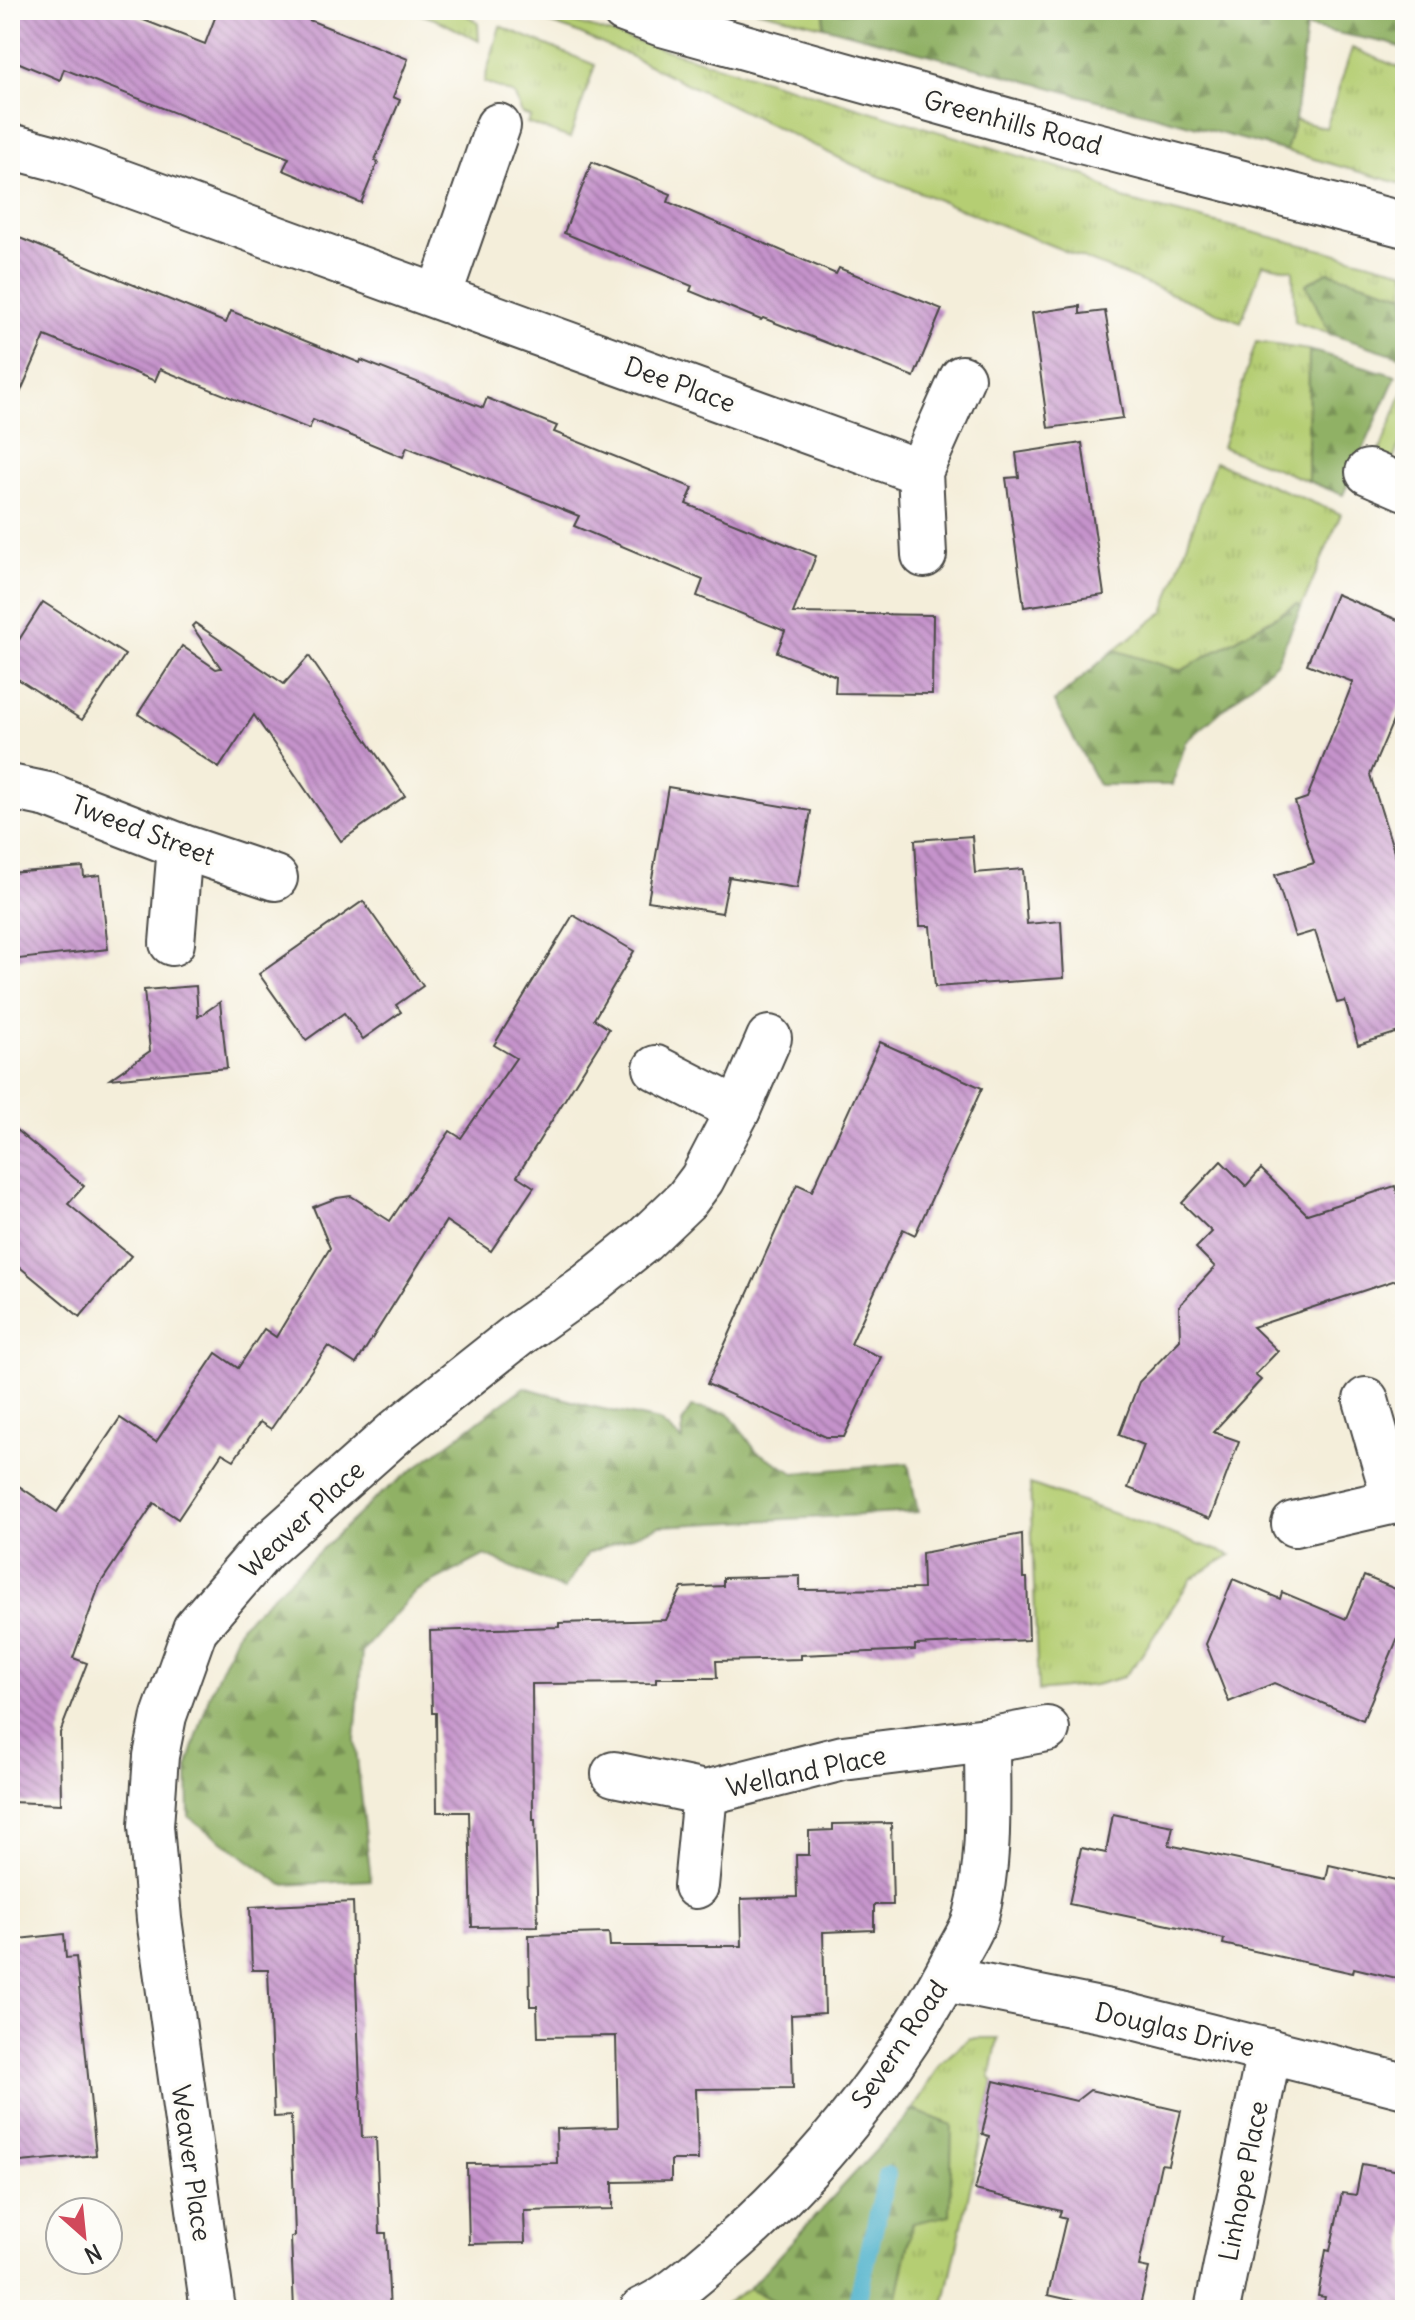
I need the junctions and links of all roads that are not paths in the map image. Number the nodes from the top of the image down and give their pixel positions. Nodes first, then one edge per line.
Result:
1 (624, 10) edge
2 (498, 126) dead end
3 (10, 146) edge
4 (1405, 225) edge
5 (439, 296) junction
6 (962, 378) dead end
7 (920, 472) junction
8 (924, 555) dead end
9 (10, 787) edge
10 (180, 846) junction
11 (275, 878) dead end
12 (172, 943) dead end
13 (769, 1038) dead end
14 (656, 1068) dead end
15 (738, 1110) junction
16 (1366, 1400) dead end
17 (1400, 1502) edge
18 (1294, 1524) dead end
19 (1047, 1729) dead end
20 (987, 1740) junction
21 (614, 1774) dead end
22 (705, 1793) junction
23 (696, 1886) dead end
24 (944, 1979) junction
25 (1269, 2051) junction
26 (1405, 2086) edge
27 (213, 2310) edge
28 (642, 2310) edge
29 (1217, 2310) edge

1 - 4 street, Greenhills Road
2 - 5 street
3 - 5 street, Dee Place
5 - 7 street, Dee Place
6 - 7 street
7 - 8 street
9 - 10 street, Tweed Street
10 - 11 street, Tweed Street
10 - 12 street
13 - 15 street, Weaver Place
14 - 15 street
15 - 27 street, Weaver Place
16 - 17 street
17 - 18 street
19 - 20 street, Welland Place
20 - 22 street, Welland Place
20 - 24 street, Severn Road
21 - 22 street, Welland Place
22 - 23 street
24 - 25 street, Douglas Drive
24 - 28 street, Severn Road
25 - 26 street, Douglas Drive
25 - 29 street, Linhope Place

